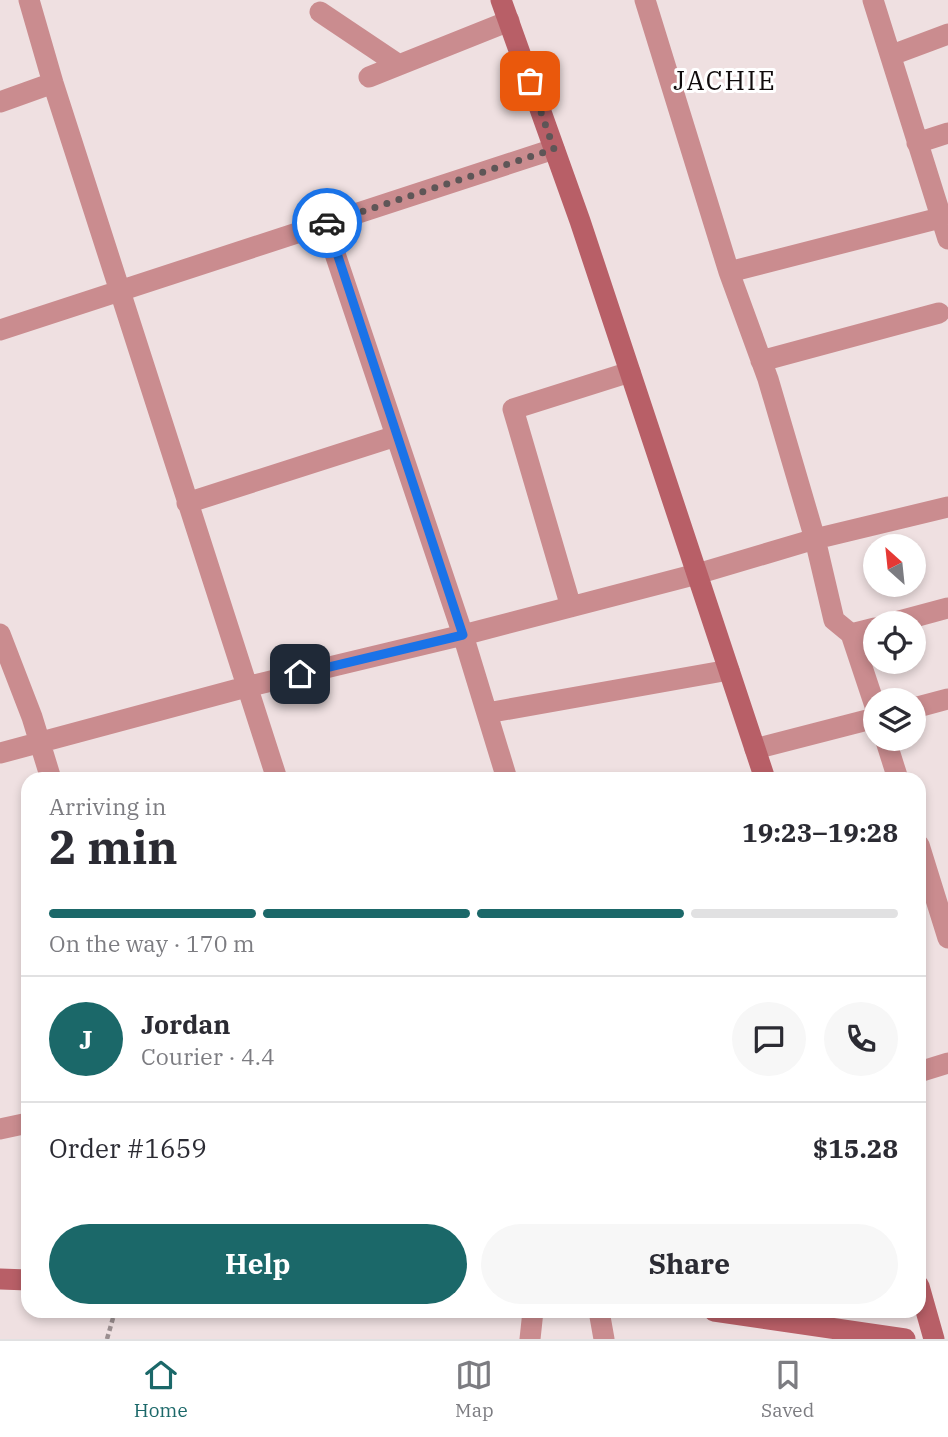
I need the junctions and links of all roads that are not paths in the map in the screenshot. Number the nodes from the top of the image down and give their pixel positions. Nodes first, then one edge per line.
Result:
1 (29, 0) edge
2 (501, 0) edge
3 (645, 0) edge
4 (873, 0) edge
5 (320, 12) dead end
6 (509, 20) junction
7 (948, 34) edge
8 (892, 55) junction
9 (399, 65) junction
10 (369, 77) dead end
11 (52, 83) junction
12 (0, 102) edge
13 (948, 133) edge
14 (917, 143) junction
15 (554, 149) junction
16 (940, 218) junction
17 (325, 224) junction
18 (948, 239) edge
19 (729, 272) junction
20 (120, 293) junction
21 (939, 313) dead end
22 (0, 330) edge
23 (761, 361) junction
24 (630, 372) junction
25 (396, 436) junction
26 (187, 503) junction
27 (948, 506) edge
28 (814, 539) junction
29 (697, 574) junction
30 (570, 607) junction
31 (948, 608) edge
32 (926, 614) edge
33 (863, 631) edge
34 (0, 634) edge
35 (851, 634) junction
36 (463, 635) junction
37 (729, 670) junction
38 (246, 687) junction
39 (869, 688) edge
40 (948, 699) edge
41 (926, 705) edge
42 (487, 713) junction
43 (863, 721) edge
44 (38, 743) junction
45 (755, 749) junction
46 (889, 751) edge
47 (0, 753) edge
48 (48, 772) edge
49 (275, 772) edge
50 (505, 772) edge
51 (763, 772) edge
52 (896, 772) edge
53 (926, 867) edge
54 (948, 938) edge
55 (948, 1063) edge
56 (926, 1070) edge
57 (21, 1124) edge
58 (0, 1129) edge
59 (0, 1279) edge
60 (21, 1280) edge
61 (926, 1311) edge
62 (532, 1318) edge
63 (600, 1318) edge
64 (762, 1318) edge
65 (530, 1339) edge
66 (604, 1339) edge
67 (905, 1339) edge
68 (934, 1339) edge

1 - 11 street
2 - 6 street
3 - 19 street
4 - 8 street
5 - 9 street
6 - 9 street
6 - 15 street
7 - 8 street
8 - 14 street
9 - 10 street
11 - 12 street
11 - 20 street
13 - 14 street
14 - 16 street
15 - 17 street
15 - 24 street
16 - 18 street
16 - 19 street
17 - 20 street
17 - 25 street
19 - 23 street
20 - 22 street
20 - 26 street
21 - 23 street
23 - 28 street
24 - 29 street
24 - 30 street
25 - 26 street
25 - 36 street
26 - 38 street
27 - 28 street
28 - 29 street
28 - 35 street
29 - 30 street
29 - 37 street
30 - 36 street
31 - 32 street
33 - 35 street
34 - 44 street
35 - 39 street
36 - 38 street
36 - 42 street
37 - 42 street
37 - 45 street
38 - 44 street
38 - 49 street
40 - 41 street
42 - 50 street
43 - 45 street
44 - 47 street
44 - 48 street
45 - 51 street
46 - 52 street
53 - 54 street
55 - 56 street
57 - 58 street
59 - 60 street
61 - 68 street
62 - 65 street
63 - 66 street
64 - 67 street

